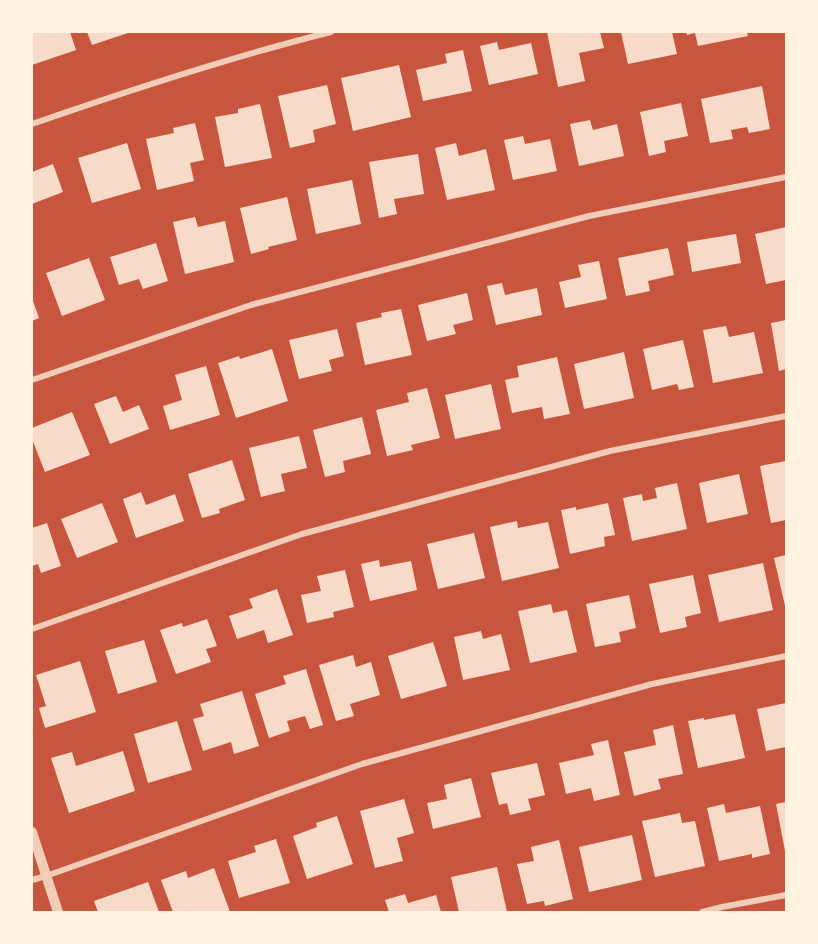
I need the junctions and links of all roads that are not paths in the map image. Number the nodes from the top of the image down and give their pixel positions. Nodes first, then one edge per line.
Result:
1 (331, 32) edge
2 (32, 124) edge
3 (786, 177) edge
4 (32, 380) edge
5 (786, 416) edge
6 (32, 629) edge
7 (786, 656) edge
8 (32, 832) edge
9 (46, 876) junction
10 (32, 880) edge
11 (786, 895) edge
12 (58, 912) edge
13 (702, 912) edge

1 - 2 street
3 - 4 street
5 - 6 street
7 - 9 street
8 - 9 street
9 - 10 street
9 - 12 street
11 - 13 street

